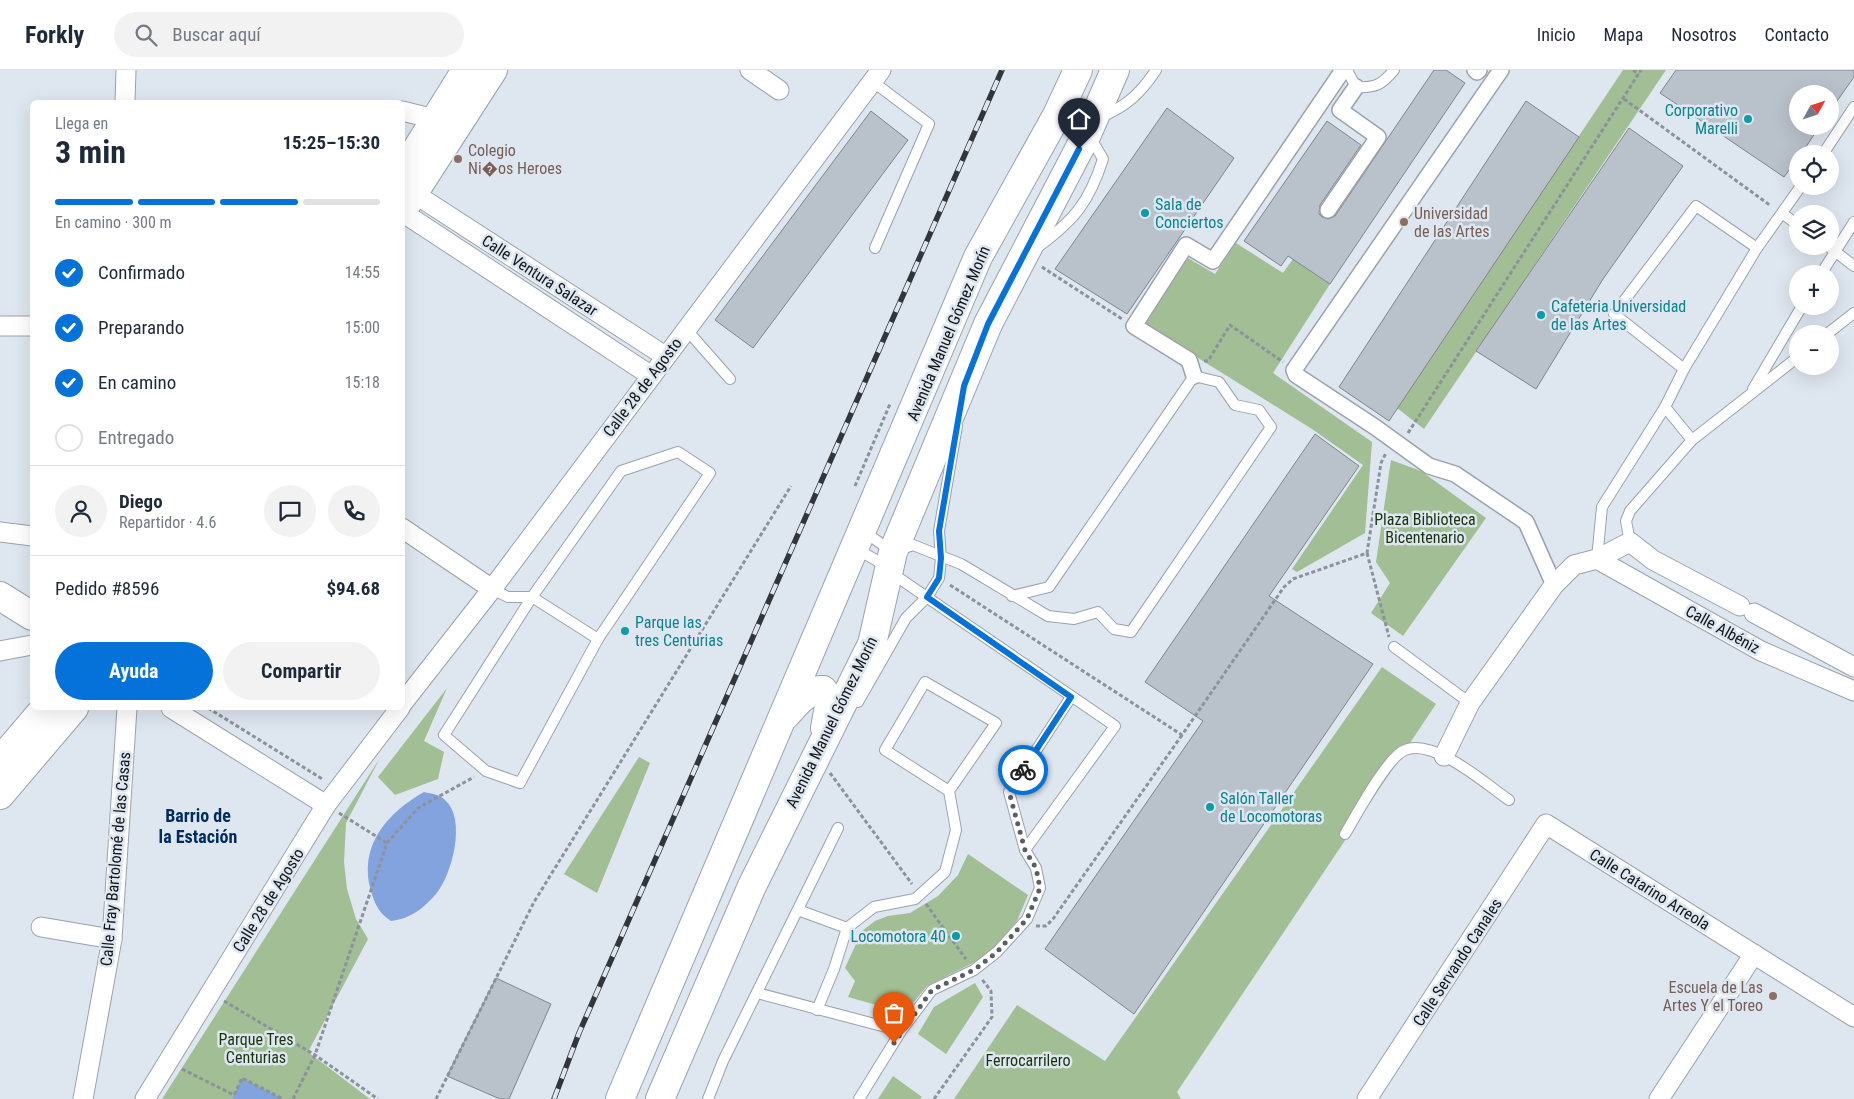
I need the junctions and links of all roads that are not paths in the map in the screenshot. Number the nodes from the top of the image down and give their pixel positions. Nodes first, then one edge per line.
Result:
1 (126, 70) edge
2 (466, 70) edge
3 (493, 70) edge
4 (750, 70) edge
5 (1078, 70) edge
6 (1156, 70) edge
7 (1343, 70) edge
8 (1347, 70) edge
9 (1394, 70) edge
10 (1475, 70) edge
11 (1479, 70) edge
12 (1501, 70) edge
13 (1120, 73) edge
14 (876, 75) edge
15 (1356, 87) junction
16 (779, 90) dead end
17 (125, 100) edge
18 (1854, 107) edge
19 (405, 112) edge
20 (1094, 117) junction
21 (435, 119) junction
22 (1829, 145) edge
23 (1795, 195) edge
24 (406, 198) edge
25 (1328, 210) dead end
26 (1783, 214) junction
27 (1789, 218) edge
28 (1854, 222) edge
29 (1839, 240) edge
30 (876, 248) dead end
31 (1757, 248) junction
32 (1839, 255) edge
33 (1854, 266) edge
34 (1854, 313) edge
35 (1797, 315) edge
36 (1839, 325) edge
37 (0, 326) edge
38 (30, 326) edge
39 (686, 329) junction
40 (665, 356) junction
41 (1789, 364) edge
42 (1684, 369) junction
43 (650, 375) junction
44 (1194, 376) junction
45 (730, 379) dead end
46 (964, 386) junction
47 (1750, 394) junction
48 (1664, 407) junction
49 (1692, 440) junction
50 (405, 530) edge
51 (0, 532) edge
52 (30, 536) edge
53 (859, 540) junction
54 (1630, 542) junction
55 (941, 558) junction
56 (1596, 559) junction
57 (892, 562) junction
58 (1664, 565) junction
59 (1554, 585) junction
60 (492, 589) junction
61 (1652, 590) junction
62 (0, 596) edge
63 (1012, 596) junction
64 (532, 597) junction
65 (927, 597) junction
66 (30, 615) edge
67 (1775, 625) junction
68 (598, 639) junction
69 (30, 645) edge
70 (1394, 646) road end
71 (0, 651) edge
72 (1761, 651) junction
73 (1854, 667) edge
74 (1854, 691) edge
75 (1071, 697) junction
76 (405, 700) edge
77 (1470, 703) junction
78 (43, 710) edge
79 (72, 710) edge
80 (127, 710) edge
81 (174, 710) edge
82 (398, 710) edge
83 (779, 723) junction
84 (1444, 756) junction
85 (814, 760) junction
86 (0, 761) edge
87 (949, 791) junction
88 (0, 795) edge
89 (1509, 800) dead end
90 (326, 805) junction
91 (1546, 824) joint
92 (838, 828) dead end
93 (1345, 834) dead end
94 (1025, 850) junction
95 (798, 910) junction
96 (41, 928) dead end
97 (847, 928) junction
98 (112, 938) junction
99 (1754, 954) junction
100 (757, 993) junction
101 (817, 1010) junction
102 (1854, 1016) edge
103 (901, 1031) junction
104 (670, 1086) edge
105 (83, 1099) edge
106 (145, 1099) edge
107 (620, 1099) edge
108 (708, 1099) edge
109 (859, 1099) edge
110 (1367, 1099) edge
111 (1659, 1099) edge

1 - 17 street
2 - 21 main road
3 - 24 main road
4 - 16 street
5 - 53 main road, Avenida Manuel Gómez Morín
6 - 20 lane
7 - 44 street
8 - 15 lane
9 - 15 lane
10 - 11 street
12 - 59 street
13 - 20 main road, Avenida Manuel Gómez Morín
14 - 30 lane
14 - 39 street, Calle 28 de Agosto
15 - 25 street
18 - 22 lane
19 - 21 street
20 - 46 main road, Avenida Manuel Gómez Morín
21 - 24 main road
23 - 26 lane
24 - 40 street, Calle Ventura Salazar
24 - 43 street, Calle Ventura Salazar
26 - 27 lane
26 - 31 lane
28 - 29 lane
31 - 42 lane
31 - 42 lane
32 - 33 lane
34 - 36 lane
35 - 47 lane
37 - 38 street
39 - 40 street, Calle 28 de Agosto
39 - 45 lane
40 - 43 street, Calle 28 de Agosto
41 - 47 lane
42 - 48 lane
43 - 60 street, Calle 28 de Agosto
44 - 63 lane
44 - 63 lane
46 - 55 lane
46 - 57 main road, Avenida Manuel Gómez Morín
47 - 49 lane
48 - 49 lane
48 - 56 lane
49 - 54 lane
50 - 60 street
51 - 52 street
53 - 57 lane
53 - 57 lane
53 - 83 main road, Avenida Manuel Gómez Morín
54 - 56 street
54 - 58 street, Calle Albéniz
55 - 57 lane
55 - 63 lane
55 - 65 lane
56 - 59 street
56 - 61 street, Calle Albéniz
57 - 65 lane
57 - 85 main road, Avenida Manuel Gómez Morín
58 - 61 street
58 - 67 street, Calle Albéniz
59 - 77 street
60 - 64 lane
60 - 76 street, Calle 28 de Agosto
61 - 72 street, Calle Albéniz
62 - 66 main road
64 - 68 lane
64 - 68 lane
64 - 68 lane
65 - 75 lane
65 - 85 lane
67 - 72 street
67 - 73 street, Calle Albéniz
69 - 71 street
70 - 77 lane
72 - 74 street, Calle Albéniz
75 - 94 lane
75 - 94 lane
77 - 84 street
78 - 86 main road
79 - 88 main road
80 - 98 street, Calle Fray Bartolomé de las Casas
81 - 90 street
82 - 90 street, Calle 28 de Agosto
83 - 85 main road
83 - 107 main road, Avenida Manuel Gómez Morín
84 - 89 lane
84 - 93 lane
85 - 104 main road, Avenida Manuel Gómez Morín
87 - 87 lane
87 - 97 lane
90 - 106 street, Calle 28 de Agosto
91 - 99 street, Calle Catarino Arreola
91 - 110 street, Calle Servando Canales
92 - 95 lane
94 - 103 lane
95 - 97 lane
95 - 100 lane
96 - 98 street
97 - 101 lane
98 - 105 street, Calle Fray Bartolomé de las Casas
99 - 102 street, Calle Catarino Arreola
99 - 111 street
100 - 101 lane
100 - 108 lane
101 - 103 lane
103 - 109 lane

